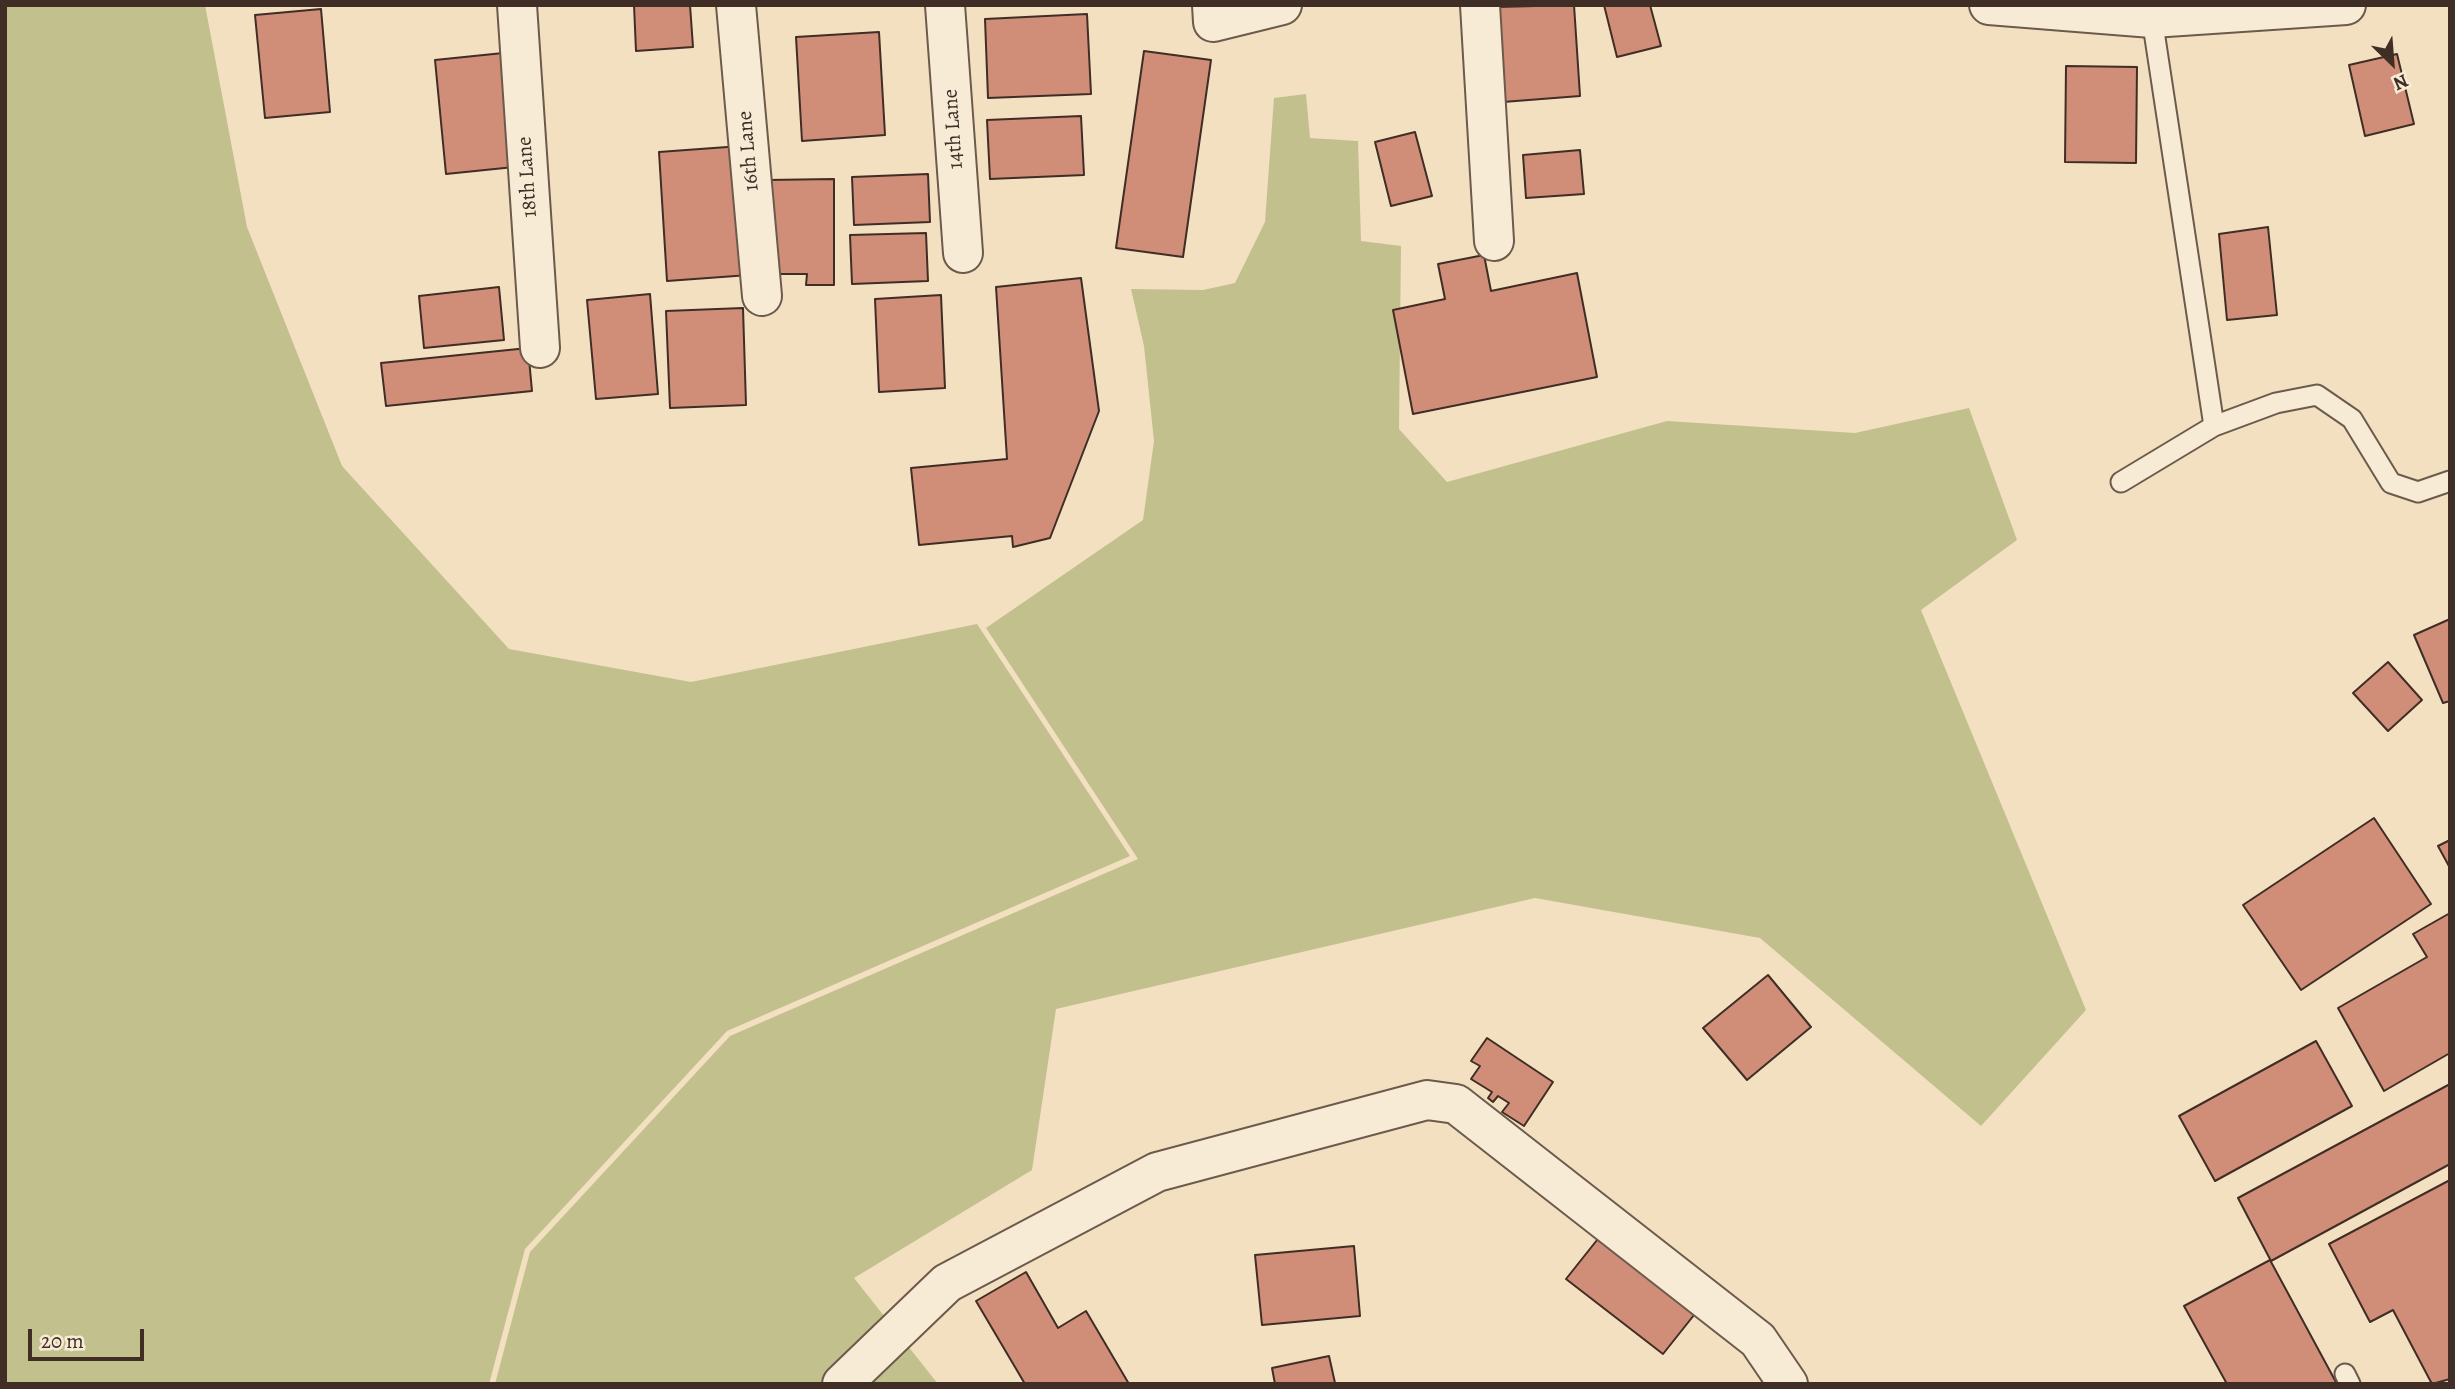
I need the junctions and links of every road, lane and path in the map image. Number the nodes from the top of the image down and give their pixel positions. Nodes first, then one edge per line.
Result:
1 (517, 5) edge
2 (736, 5) edge
3 (945, 5) edge
4 (1282, 5) edge
5 (1480, 5) edge
6 (1990, 5) edge
7 (2346, 5) edge
8 (1213, 14) edge
9 (2152, 18) junction
10 (1494, 241) dead end
11 (963, 253) dead end
12 (762, 296) dead end
13 (540, 348) dead end
14 (2214, 426) junction
15 (2450, 481) edge
16 (2120, 482) dead end
17 (842, 1384) edge
18 (1787, 1384) edge

1 - 13 street, 18th Lane
2 - 12 street, 16th Lane
3 - 11 street, 14th Lane
4 - 8 street
5 - 10 street
6 - 9 street
7 - 9 street
9 - 14 lane
14 - 15 lane
14 - 16 lane
17 - 18 street

